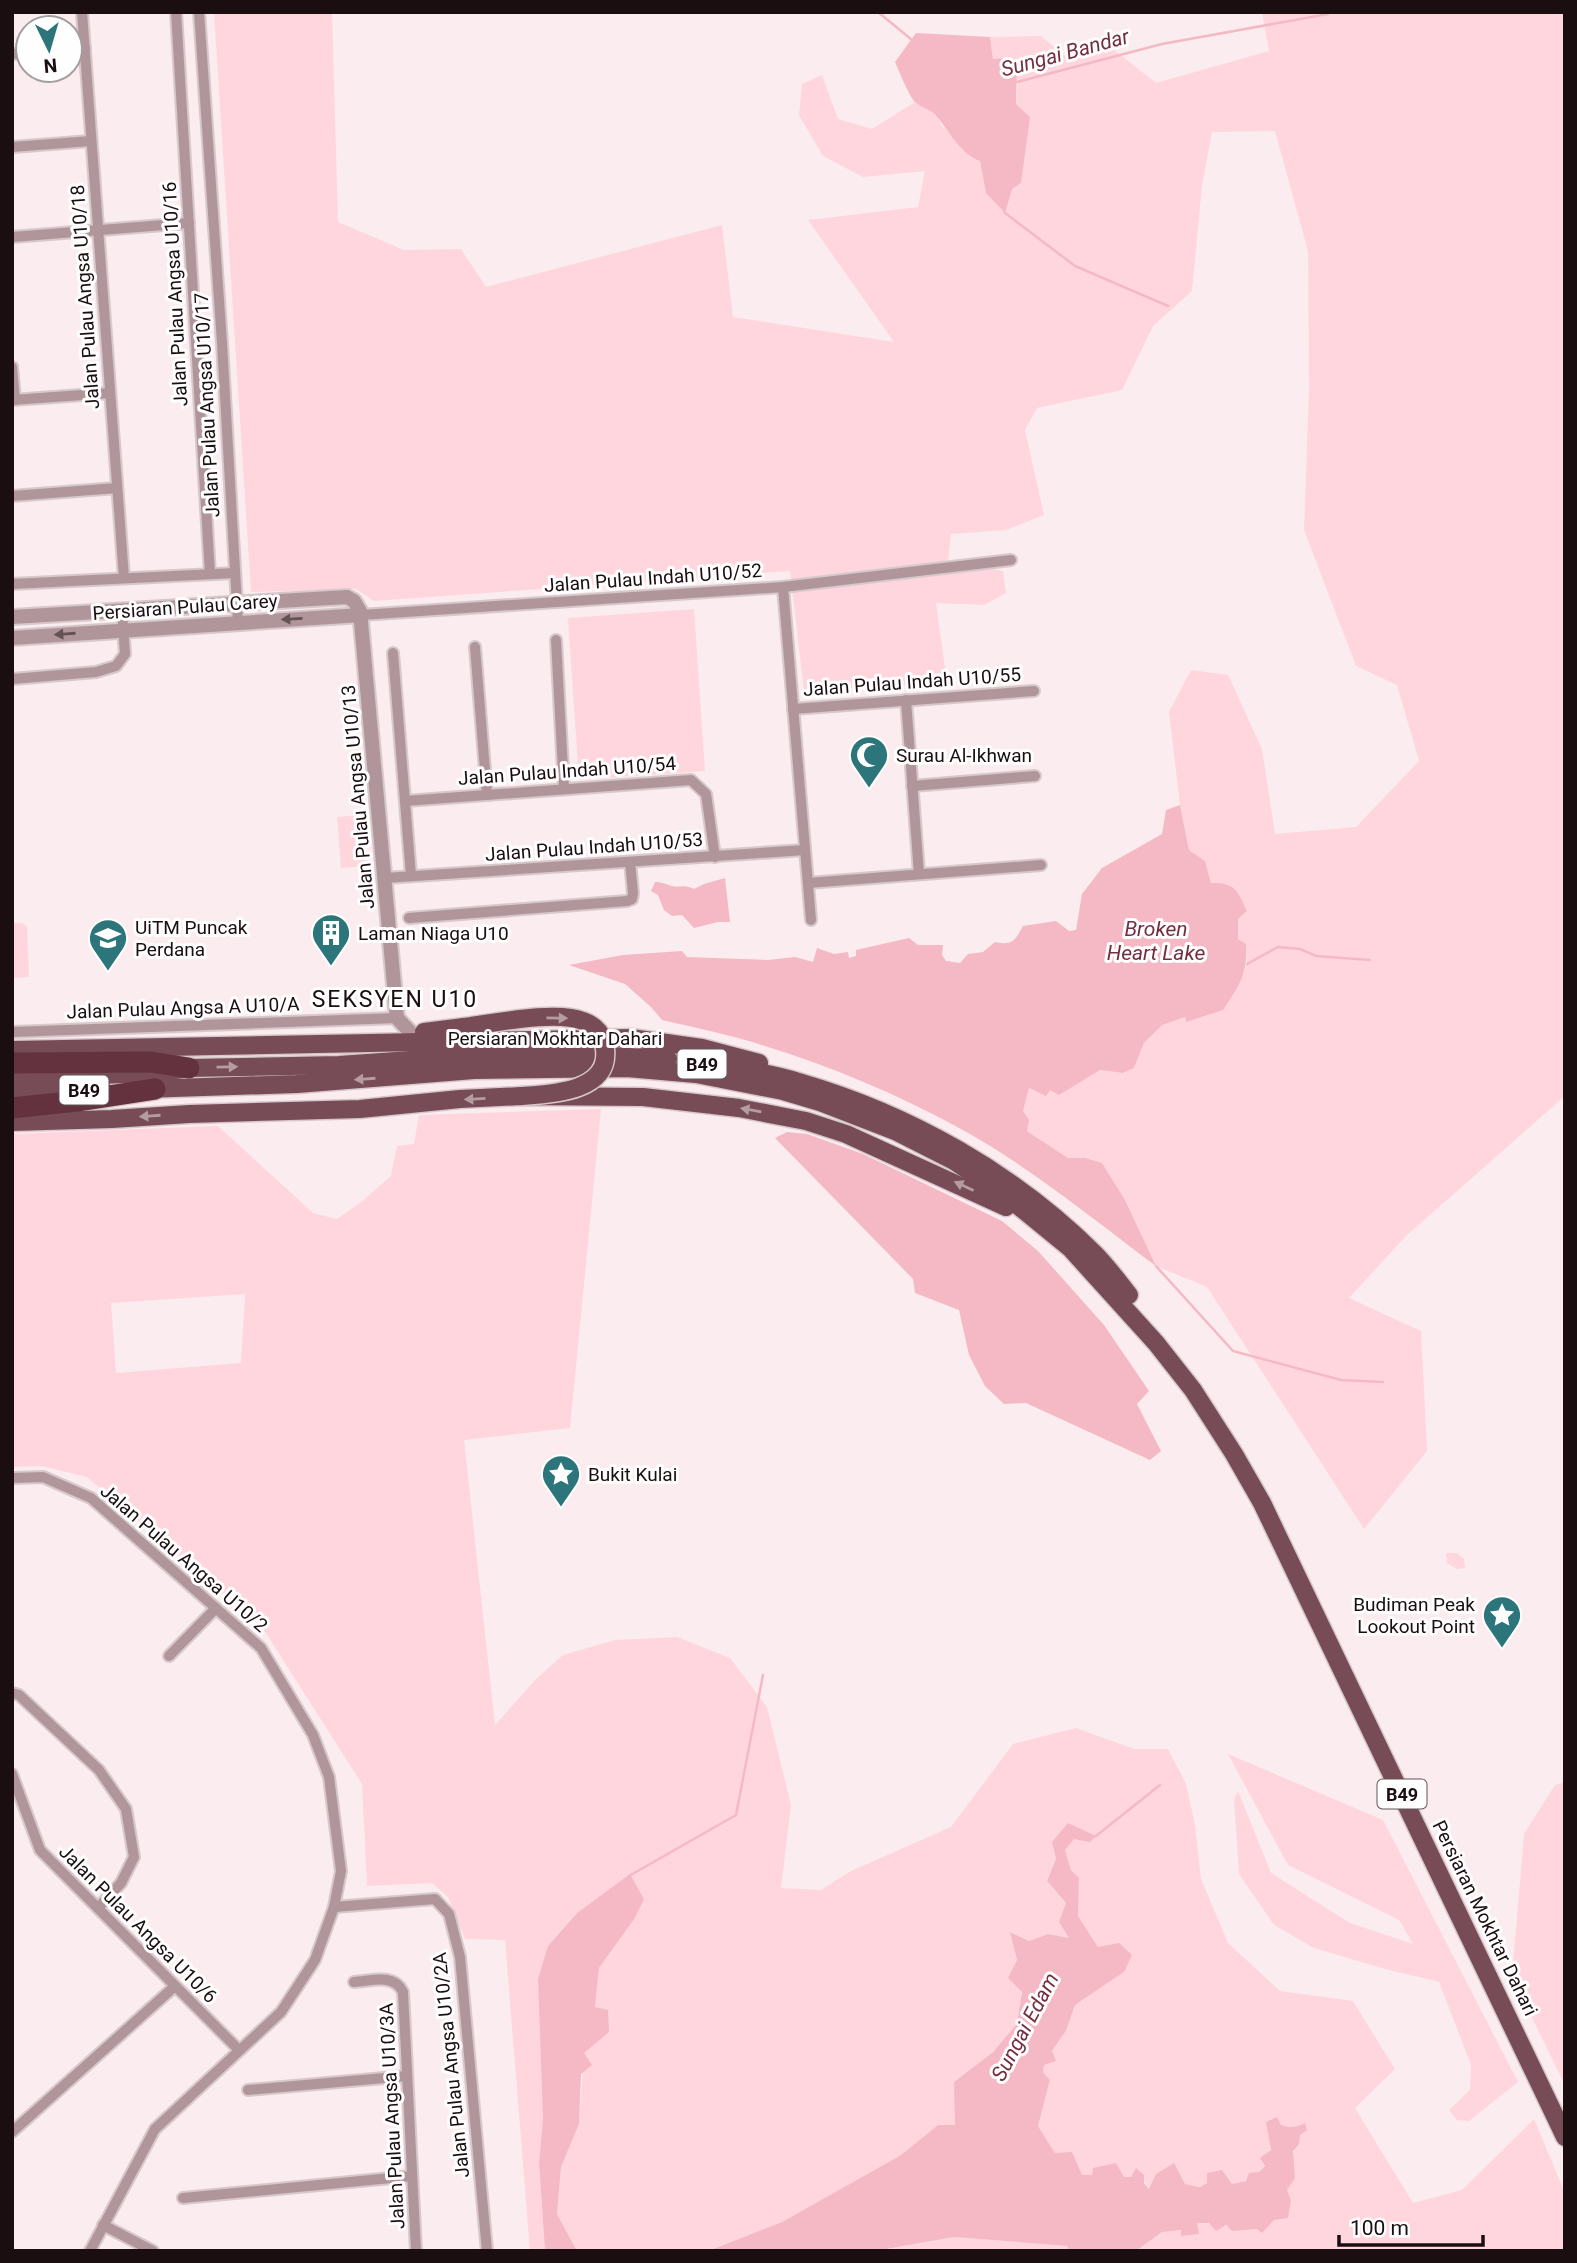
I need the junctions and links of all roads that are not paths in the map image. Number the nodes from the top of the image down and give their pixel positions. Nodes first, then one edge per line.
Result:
1 (82, 12) edge
2 (176, 12) edge
3 (199, 12) edge
4 (85, 49) joint
5 (92, 141) junction
6 (12, 147) edge
7 (189, 223) junction
8 (98, 230) junction
9 (12, 237) edge
10 (12, 367) edge
11 (110, 393) junction
12 (13, 400) edge
13 (117, 488) junction
14 (12, 496) edge
15 (1011, 560) dead end
16 (235, 573) junction
17 (210, 574) junction
18 (124, 578) junction
19 (12, 584) edge
20 (783, 587) junction
21 (237, 604) junction
22 (122, 611) junction
23 (360, 615) junction
24 (12, 617) edge
25 (237, 622) junction
26 (123, 631) junction
27 (12, 638) edge
28 (556, 640) dead end
29 (475, 647) dead end
30 (393, 653) dead end
31 (12, 679) edge
32 (1034, 691) dead end
33 (906, 700) junction
34 (793, 709) junction
35 (1035, 776) dead end
36 (912, 786) junction
37 (564, 789) junction
38 (487, 795) junction
39 (405, 801) junction
40 (805, 850) junction
41 (715, 857) junction
42 (630, 862) junction
43 (1041, 865) dead end
44 (919, 874) junction
45 (411, 876) junction
46 (385, 878) junction
47 (808, 883) junction
48 (409, 918) dead end
49 (811, 920) dead end
50 (397, 1018) junction
51 (12, 1032) edge
52 (412, 1034) junction
53 (319, 1043) junction
54 (12, 1050) edge
55 (12, 1063) edge
56 (189, 1068) junction
57 (12, 1078) edge
58 (797, 1081) junction
59 (155, 1089) junction
60 (12, 1094) edge
61 (521, 1096) junction
62 (12, 1108) edge
63 (12, 1122) edge
64 (1046, 1228) junction
65 (1234, 1454) junction
66 (12, 1478) edge
67 (216, 1608) junction
68 (169, 1656) dead end
69 (12, 1693) edge
70 (12, 1774) edge
71 (334, 1907) junction
72 (98, 1908) junction
73 (354, 1982) dead end
74 (174, 1987) junction
75 (239, 2050) junction
76 (407, 2076) junction
77 (248, 2090) dead end
78 (12, 2132) edge
79 (1565, 2137) edge
80 (412, 2176) junction
81 (183, 2198) dead end
82 (103, 2225) junction
83 (90, 2251) edge
84 (153, 2251) edge
85 (416, 2251) edge
86 (487, 2251) edge

1 - 4 street, Jalan Pulau Angsa U10/18
2 - 7 street, Jalan Pulau Angsa U10/16
3 - 16 street, Jalan Pulau Angsa U10/17
4 - 5 street, Jalan Pulau Angsa U10/18
5 - 6 street
5 - 8 street, Jalan Pulau Angsa U10/18
7 - 8 street
7 - 17 street, Jalan Pulau Angsa U10/16
8 - 9 street
8 - 11 street, Jalan Pulau Angsa U10/18
10 - 12 street
11 - 12 street
11 - 13 street, Jalan Pulau Angsa U10/18
13 - 14 street
13 - 18 street, Jalan Pulau Angsa U10/18
15 - 20 street
16 - 17 street
16 - 21 street, Jalan Pulau Angsa U10/17
17 - 18 street
18 - 19 street
20 - 23 street, Jalan Pulau Indah U10/52
20 - 34 street, Jalan Pulau Indah U10/52
21 - 22 street, Persiaran Pulau Carey
21 - 23 street, Persiaran Pulau Carey
21 - 25 street, Jalan Pulau Angsa U10/17
22 - 24 street, Persiaran Pulau Carey
22 - 26 street
23 -> 25 street, Persiaran Pulau Carey
23 - 46 street, Jalan Pulau Angsa U10/13
25 - 26 street, Persiaran Pulau Carey
26 -> 27 street, Persiaran Pulau Carey
26 - 31 street
28 - 37 street
29 - 38 street
30 - 39 street
32 - 33 street, Jalan Pulau Indah U10/55
33 - 34 street, Jalan Pulau Indah U10/55
33 - 36 street
34 - 40 street, Jalan Pulau Indah U10/52
35 - 36 street
36 - 44 street
37 - 38 street, Jalan Pulau Indah U10/54
37 - 41 street, Jalan Pulau Indah U10/54
38 - 39 street, Jalan Pulau Indah U10/54
39 - 45 street
40 - 41 street, Jalan Pulau Indah U10/53
40 - 47 street, Jalan Pulau Indah U10/52
41 - 42 street, Jalan Pulau Indah U10/53
42 - 45 street, Jalan Pulau Indah U10/53
42 - 48 street
43 - 44 street
44 - 47 street
45 - 46 street, Jalan Pulau Indah U10/53
46 - 50 street, Jalan Pulau Angsa U10/13
47 - 49 street, Jalan Pulau Indah U10/52
50 - 51 street, Jalan Pulau Angsa A U10/A
50 - 52 street
52 - 53 main road
52 -> 61 main road, bridge
53 - 54 main road, B49
53 - 58 main road, B49
55 - 56 highway
56 - 57 main road, Persiaran Mokhtar Dahari / B49
56 -> 58 main road, Persiaran Mokhtar Dahari / B49
58 - 65 main road, Persiaran Mokhtar Dahari / B49
59 - 60 main road, Persiaran Mokhtar Dahari / B49
59 - 62 highway
64 -> 59 main road, Persiaran Mokhtar Dahari / B49
61 -> 63 main road
64 -> 61 main road
64 - 65 main road, Persiaran Mokhtar Dahari / B49
65 - 79 main road, Persiaran Mokhtar Dahari / B49
66 - 67 street, Jalan Pulau Angsa U10/2
67 - 68 street
67 - 71 street, Jalan Pulau Angsa U10/2
69 - 72 street
70 - 72 street, Jalan Pulau Angsa U10/6
71 - 75 street, Jalan Pulau Angsa U10/2
71 - 86 street, Jalan Pulau Angsa U10/2A
72 - 74 street, Jalan Pulau Angsa U10/6
73 - 76 street, Jalan Pulau Angsa U10/3A
74 - 75 street, Jalan Pulau Angsa U10/6
74 - 78 street
75 - 82 street, Jalan Pulau Angsa U10/2
76 - 77 street
76 - 80 street, Jalan Pulau Angsa U10/3A
80 - 81 street
80 - 85 street, Jalan Pulau Angsa U10/3A
82 - 83 street, Jalan Pulau Angsa U10/2
82 - 84 street

